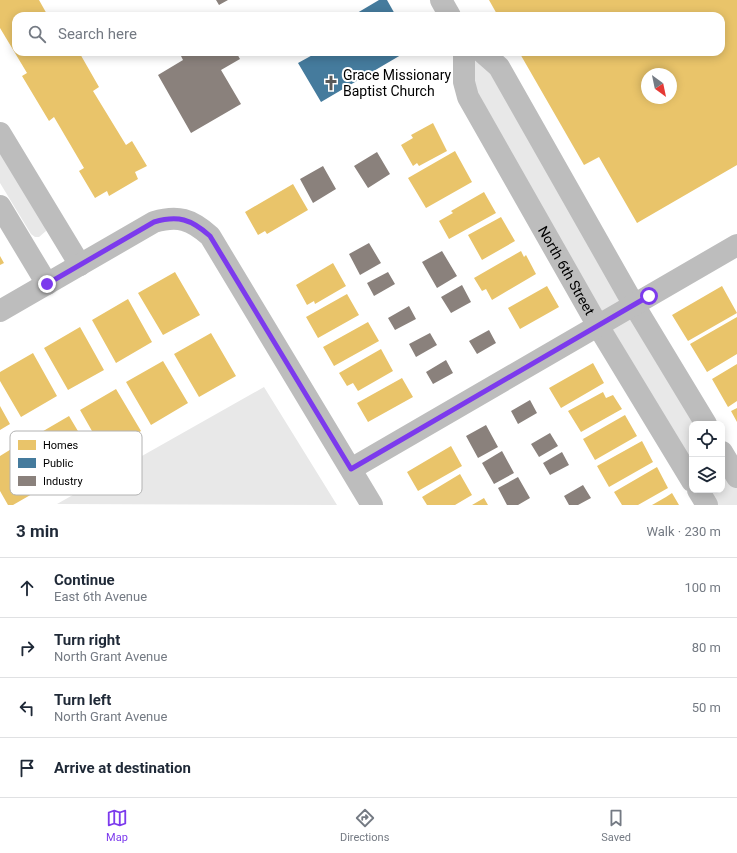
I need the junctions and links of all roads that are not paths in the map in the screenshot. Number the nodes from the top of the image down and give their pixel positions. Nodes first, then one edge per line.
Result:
1 (440, 0) edge
2 (448, 12) edge
3 (464, 56) edge
4 (487, 56) edge
5 (0, 133) edge
6 (0, 206) edge
7 (737, 244) edge
8 (80, 264) junction
9 (47, 284) junction
10 (634, 305) junction
11 (0, 311) edge
12 (598, 326) junction
13 (704, 421) edge
14 (725, 457) edge
15 (351, 469) junction
16 (689, 476) edge
17 (737, 477) edge
18 (700, 493) edge
19 (372, 505) edge
20 (707, 505) edge

1 - 2 street
3 - 12 street, North 6th Street
4 - 10 street
5 - 8 street
6 - 9 street
7 - 10 street
8 - 9 street
8 - 15 street
9 - 11 street
10 - 12 street
10 - 13 street
12 - 15 street
12 - 16 street, North 6th Street
14 - 17 street
15 - 19 street
18 - 20 street

